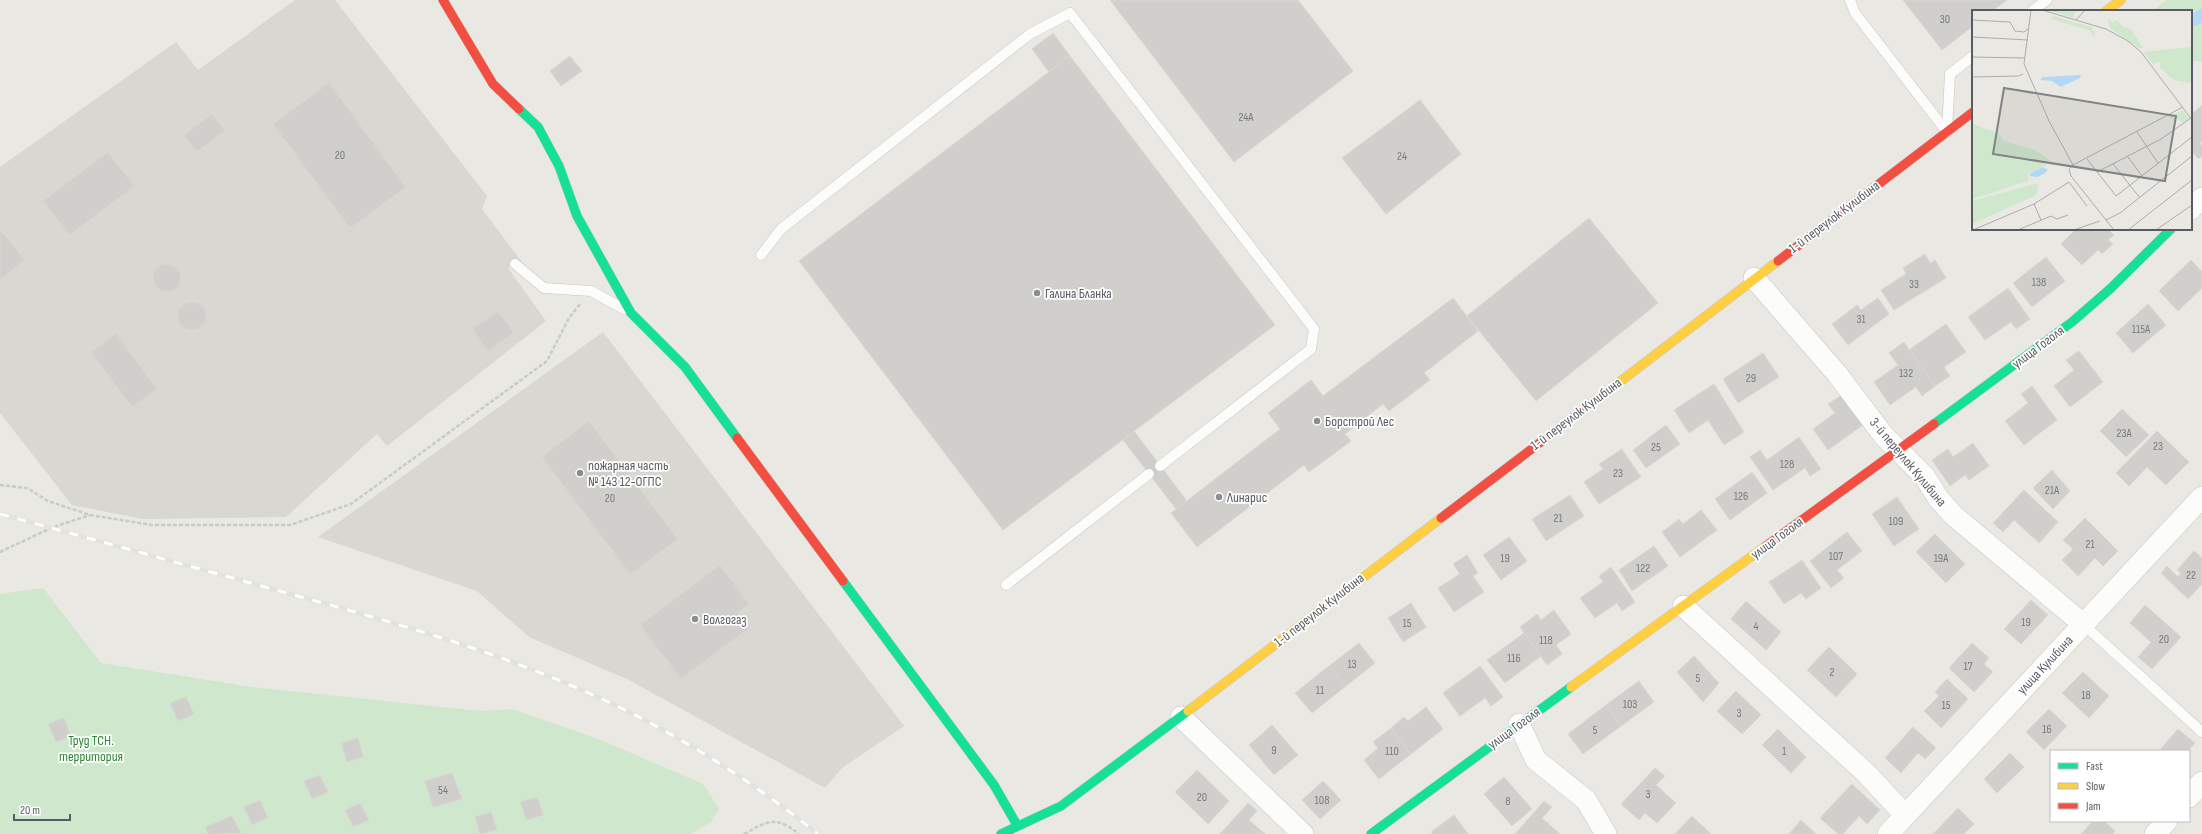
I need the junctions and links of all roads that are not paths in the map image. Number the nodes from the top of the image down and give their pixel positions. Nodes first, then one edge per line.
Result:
1 (443, 0) edge
2 (1850, 0) edge
3 (2046, 0) edge
4 (2121, 0) edge
5 (2033, 10) edge
6 (2107, 10) edge
7 (1972, 57) edge
8 (1972, 113) edge
9 (1947, 132) junction
10 (2202, 198) edge
11 (2192, 208) edge
12 (2169, 230) edge
13 (761, 255) dead end
14 (515, 264) dead end
15 (1754, 278) junction
16 (631, 313) junction
17 (1898, 451) junction
18 (1160, 466) dead end
19 (1149, 474) dead end
20 (2202, 496) edge
21 (1006, 585) dead end
22 (1683, 606) junction
23 (2082, 624) junction
24 (1181, 717) junction
25 (1519, 724) junction
26 (2202, 732) edge
27 (2202, 782) edge
28 (2190, 796) edge
29 (1905, 815) junction
30 (2166, 822) edge
31 (1017, 825) junction
32 (1001, 834) edge
33 (1304, 834) edge
34 (1372, 834) edge
35 (1606, 834) edge
36 (1888, 834) edge
37 (2155, 834) edge

1 - 16 street
2 - 9 lane
3 - 5 lane
4 - 6 street
7 - 9 lane
8 - 9 street, 1-й переулок Кулибина
9 - 15 street, 1-й переулок Кулибина
10 - 11 street
12 - 17 street, улица Гоголя
13 - 18 lane
14 - 16 lane
15 - 17 street, 3-й переулок Кулибина
15 - 24 street, 1-й переулок Кулибина
16 - 31 street
17 - 22 street, улица Гоголя
17 - 23 street, 3-й переулок Кулибина
19 - 21 lane
20 - 23 street, улица Кулибина
22 - 25 street, улица Гоголя
22 - 29 street
23 - 26 lane
23 - 29 street, улица Кулибина
24 - 31 street, 1-й переулок Кулибина
24 - 33 street
25 - 34 street, улица Гоголя
25 - 35 street
27 - 28 street
29 - 36 street, улица Кулибина
30 - 37 street
31 - 32 street, 1-й переулок Кулибина

